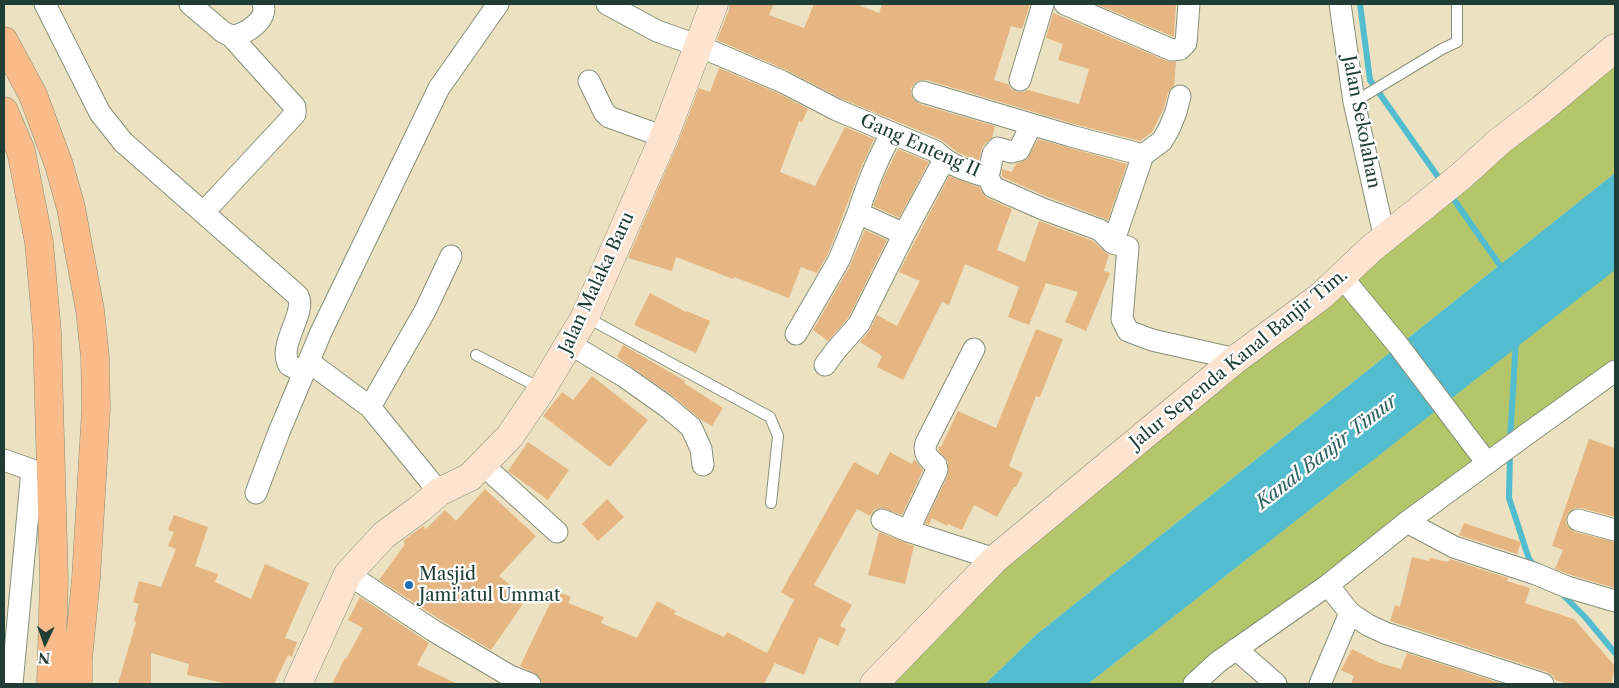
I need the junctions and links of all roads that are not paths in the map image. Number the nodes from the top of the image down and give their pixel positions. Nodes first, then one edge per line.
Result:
1 (45, 4) edge
2 (190, 4) edge
3 (498, 4) edge
4 (607, 4) edge
5 (714, 4) edge
6 (1042, 4) edge
7 (1065, 4) edge
8 (1189, 4) edge
9 (1340, 4) edge
10 (1457, 4) edge
11 (267, 8) edge
12 (231, 36) junction
13 (4, 41) edge
14 (698, 46) junction
15 (1615, 48) edge
16 (1020, 80) dead end
17 (590, 81) dead end
18 (923, 92) dead end
19 (1180, 96) dead end
20 (1362, 98) junction
21 (4, 111) edge
22 (1031, 125) junction
23 (892, 133) junction
24 (664, 137) junction
25 (1143, 155) junction
26 (944, 160) junction
27 (988, 177) junction
28 (204, 212) junction
29 (858, 214) junction
30 (904, 234) junction
31 (1385, 239) junction
32 (1113, 243) junction
33 (451, 256) dead end
34 (1348, 284) junction
35 (585, 317) junction
36 (796, 334) dead end
37 (570, 344) junction
38 (974, 349) dead end
39 (476, 355) dead end
40 (1236, 359) junction
41 (825, 365) dead end
42 (306, 368) junction
43 (1615, 371) edge
44 (542, 389) junction
45 (370, 407) junction
46 (1481, 456) junction
47 (4, 460) edge
48 (483, 465) junction
49 (703, 465) dead end
50 (439, 492) junction
51 (256, 493) dead end
52 (771, 503) dead end
53 (882, 520) dead end
54 (1578, 520) dead end
55 (1407, 522) junction
56 (1615, 530) edge
57 (908, 531) junction
58 (557, 532) dead end
59 (996, 559) junction
60 (348, 574) junction
61 (1328, 585) junction
62 (1615, 601) edge
63 (1350, 613) junction
64 (1236, 650) junction
65 (12, 684) edge
66 (51, 684) edge
67 (78, 684) edge
68 (298, 684) edge
69 (530, 684) edge
70 (874, 684) edge
71 (1194, 684) edge
72 (1276, 684) edge
73 (1320, 684) edge
74 (1543, 684) edge

1 - 28 street
2 - 12 street
3 - 42 street
4 - 14 street, Gang Enteng II
5 - 14 street, Jalan Malaka Baru
6 - 16 street
7 - 8 street
9 - 20 street, Jalan Sekolahan
10 - 20 lane
11 - 12 street
12 - 28 street
13 - 67 highway
14 - 23 street, Gang Enteng II
14 - 24 street, Jalan Malaka Baru
15 - 31 street, Jalur Sependa Kanal Banjir Tim.
17 - 24 street
18 - 22 street
19 - 25 street
20 - 31 street, Jalan Sekolahan
21 - 66 highway
22 - 25 street
22 - 27 street
23 - 26 street, Gang Enteng II
23 - 29 street
24 - 35 street, Jalan Malaka Baru
25 - 32 street
26 - 27 street, Gang Enteng II
26 - 30 street
27 - 32 street, Gang Enteng II
28 - 42 street
29 - 30 street
29 - 36 street
30 - 41 street
31 - 34 street, Jalur Sependa Kanal Banjir Tim.
32 - 40 street, Gang Enteng II
33 - 45 street
34 - 40 street, Jalur Sependa Kanal Banjir Tim.
34 - 46 street
35 - 37 street, Jalan Malaka Baru
35 - 52 lane
37 - 44 street, Jalan Malaka Baru
37 - 49 street
38 - 57 street
39 - 44 lane
40 - 59 street, Jalur Sependa Kanal Banjir Tim.
42 - 45 street
42 - 51 street
43 - 46 street
44 - 48 street, Jalan Malaka Baru
45 - 50 street
46 - 55 street
47 - 65 street
48 - 50 street, Jalan Malaka Baru
48 - 58 street
50 - 60 street, Jalan Malaka Baru
53 - 57 street
54 - 56 street
55 - 61 street
55 - 62 street
57 - 59 street
59 - 70 street, Jalur Sependa Kanal Banjir Tim.
60 - 68 street, Jalan Malaka Baru
60 - 69 street
61 - 63 street
61 - 64 street
63 - 73 street
63 - 74 street
64 - 71 street
64 - 72 street

